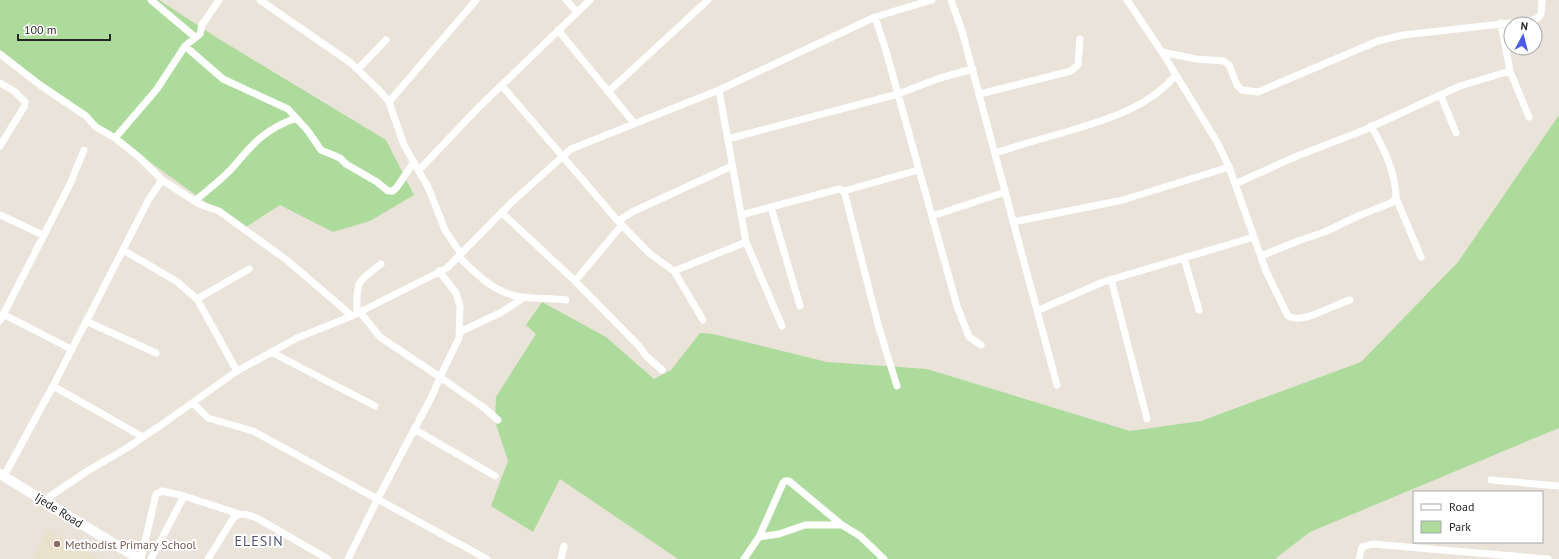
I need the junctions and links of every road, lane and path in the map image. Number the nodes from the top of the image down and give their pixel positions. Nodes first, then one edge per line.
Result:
1 (151, 0) edge
2 (219, 0) edge
3 (260, 0) edge
4 (476, 0) edge
5 (566, 0) edge
6 (590, 0) edge
7 (708, 0) edge
8 (932, 0) edge
9 (951, 0) edge
10 (1127, 0) edge
11 (1542, 0) edge
12 (906, 3) edge
13 (577, 12) junction
14 (875, 17) junction
15 (1501, 23) junction
16 (558, 30) junction
17 (195, 37) junction
18 (1080, 39) dead end
19 (386, 40) dead end
20 (185, 46) junction
21 (1162, 52) junction
22 (0, 54) edge
23 (358, 69) junction
24 (973, 69) junction
25 (1510, 71) junction
26 (1176, 75) junction
27 (0, 83) edge
28 (502, 86) junction
29 (719, 90) junction
30 (608, 92) junction
31 (898, 94) junction
32 (980, 94) junction
33 (1441, 96) junction
34 (389, 102) junction
35 (1529, 117) dead end
36 (296, 118) junction
37 (634, 123) junction
38 (1371, 126) junction
39 (1456, 133) dead end
40 (115, 138) junction
41 (728, 139) junction
42 (0, 146) edge
43 (84, 150) dead end
44 (995, 153) junction
45 (562, 155) junction
46 (414, 162) junction
47 (732, 166) junction
48 (1229, 167) junction
49 (419, 170) junction
50 (918, 170) junction
51 (162, 180) junction
52 (1235, 184) junction
53 (844, 191) junction
54 (1005, 192) junction
55 (1396, 198) junction
56 (195, 201) junction
57 (771, 207) junction
58 (502, 213) junction
59 (0, 215) edge
60 (741, 215) junction
61 (932, 216) junction
62 (1013, 222) junction
63 (620, 223) junction
64 (43, 235) junction
65 (1254, 237) junction
66 (746, 242) junction
67 (122, 250) junction
68 (460, 255) junction
69 (1261, 256) junction
70 (1421, 257) dead end
71 (1184, 258) junction
72 (381, 264) dead end
73 (249, 269) dead end
74 (674, 271) junction
75 (439, 272) junction
76 (1111, 279) junction
77 (575, 281) junction
78 (523, 298) junction
79 (197, 299) junction
80 (566, 300) dead end
81 (1350, 300) dead end
82 (800, 306) dead end
83 (1039, 310) junction
84 (1199, 310) dead end
85 (356, 313) junction
86 (2, 318) edge
87 (703, 320) dead end
88 (86, 321) junction
89 (782, 326) dead end
90 (460, 332) junction
91 (981, 345) dead end
92 (71, 349) junction
93 (271, 352) junction
94 (156, 353) dead end
95 (662, 370) dead end
96 (237, 371) junction
97 (440, 377) junction
98 (1057, 384) dead end
99 (53, 386) junction
100 (897, 386) dead end
101 (193, 403) junction
102 (376, 406) dead end
103 (1147, 419) dead end
104 (498, 420) dead end
105 (414, 429) junction
106 (143, 437) junction
107 (495, 476) dead end
108 (1, 477) edge
109 (1491, 480) dead end
110 (1559, 486) edge
111 (184, 496) junction
112 (378, 498) junction
113 (44, 501) junction
114 (238, 514) junction
115 (842, 525) junction
116 (759, 537) junction
117 (564, 546) dead end
118 (126, 559) edge
119 (140, 559) edge
120 (151, 559) edge
121 (208, 559) edge
122 (328, 559) edge
123 (348, 559) edge
124 (487, 559) edge
125 (561, 559) edge
126 (744, 559) edge
127 (884, 559) edge
128 (1359, 559) edge
129 (1548, 559) edge

1 - 17 street
2 - 17 street
3 - 23 street
4 - 34 street
5 - 13 street
6 - 13 street
7 - 30 street
8 - 12 street
9 - 24 street
10 - 21 street
11 - 15 street
12 - 14 street
13 - 16 street
14 - 29 street
14 - 31 street
15 - 21 street
15 - 25 street
16 - 28 street
16 - 30 street
17 - 20 street
18 - 32 street
19 - 23 street
20 - 36 street
20 - 40 street
21 - 26 street
22 - 40 street
23 - 34 street
24 - 31 street
24 - 32 street
25 - 33 street
25 - 35 street
26 - 44 street
26 - 48 street
27 - 42 street
28 - 45 street
28 - 49 street
29 - 37 street
29 - 41 street
30 - 37 street
31 - 41 street
31 - 50 street
32 - 44 street
33 - 38 street
33 - 39 street
34 - 46 street
36 - 46 street
36 - 56 street
37 - 45 street
38 - 52 street
38 - 55 street
40 - 51 street
41 - 47 street
43 - 64 street
44 - 54 street
45 - 58 street
45 - 63 street
46 - 49 street
47 - 60 street
47 - 63 street
48 - 52 street
48 - 62 street
49 - 68 street
50 - 53 street
50 - 61 street
51 - 56 street
51 - 67 street
52 - 65 street
53 - 57 street
53 - 100 street
54 - 61 street
54 - 62 street
55 - 69 street
55 - 70 street
56 - 85 street
57 - 60 street
57 - 82 street
58 - 68 street
58 - 77 street
59 - 64 street
60 - 66 street
61 - 91 street
62 - 83 street
63 - 74 street
63 - 77 street
64 - 86 street
65 - 69 street
65 - 71 street
66 - 74 street
66 - 89 street
67 - 79 street
67 - 88 street
68 - 75 street
68 - 78 street
69 - 81 street
71 - 76 street
71 - 84 street
72 - 85 street
73 - 79 street
74 - 87 street
75 - 85 street
75 - 90 street
76 - 83 street
76 - 103 street
77 - 95 street
78 - 80 street
78 - 90 street
79 - 96 street
83 - 98 street
85 - 93 street
85 - 97 street
86 - 92 street
88 - 92 street
88 - 94 street
90 - 97 street
92 - 99 street
93 - 96 street
93 - 102 street
96 - 101 street
97 - 104 street
97 - 105 street
99 - 106 street
99 - 108 street
101 - 106 street
101 - 112 street
105 - 107 street
105 - 112 street
106 - 113 street
108 - 113 main road, Ijede Road
108 - 118 main road, Ijede Road
109 - 110 street
111 - 114 street
111 - 119 street
111 - 120 street
112 - 123 street
112 - 124 street
113 - 119 main road, Ijede Road
114 - 121 street
114 - 122 street
115 - 116 street
115 - 116 street
115 - 127 street
116 - 126 street
117 - 125 street
128 - 129 street

